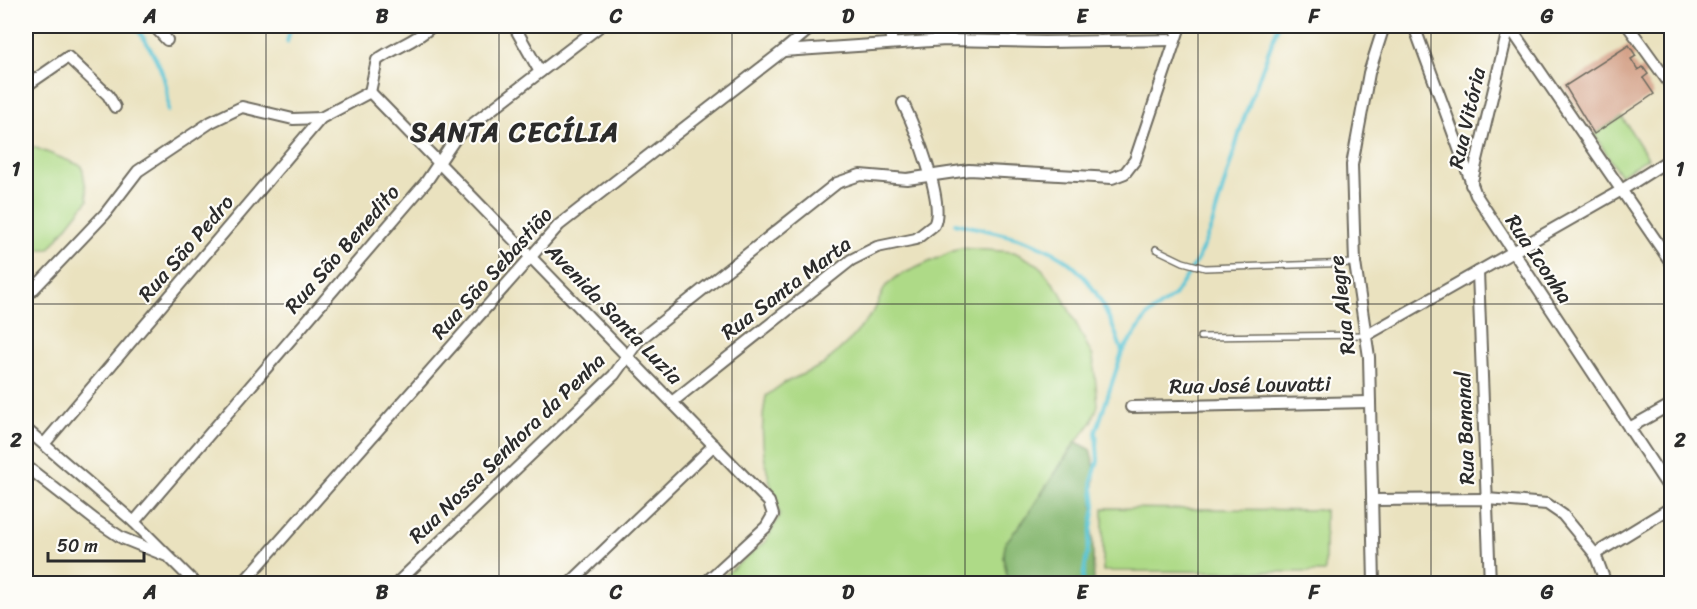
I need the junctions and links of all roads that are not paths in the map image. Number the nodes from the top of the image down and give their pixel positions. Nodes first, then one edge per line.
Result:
1 (154, 26) edge
2 (432, 26) edge
3 (514, 26) edge
4 (600, 26) edge
5 (813, 26) edge
6 (891, 26) edge
7 (1180, 26) edge
8 (1384, 26) edge
9 (1414, 26) edge
10 (1509, 26) edge
11 (1628, 26) edge
12 (1175, 39) junction
13 (167, 40) dead end
14 (891, 44) junction
15 (783, 51) junction
16 (540, 72) junction
17 (26, 86) edge
18 (1671, 87) edge
19 (370, 92) junction
20 (903, 103) dead end
21 (116, 107) dead end
22 (321, 118) junction
23 (1671, 158) edge
24 (440, 161) junction
25 (930, 175) junction
26 (1471, 185) junction
27 (1620, 191) junction
28 (1156, 249) dead end
29 (1512, 252) junction
30 (530, 257) junction
31 (1355, 263) junction
32 (1671, 264) edge
33 (1478, 272) junction
34 (26, 297) edge
35 (1367, 335) junction
36 (1200, 337) dead end
37 (627, 356) junction
38 (672, 402) junction
39 (1370, 402) junction
40 (1671, 404) edge
41 (1131, 407) dead end
42 (1629, 428) junction
43 (26, 429) edge
44 (44, 444) junction
45 (714, 445) junction
46 (26, 466) edge
47 (1671, 493) edge
48 (1487, 499) junction
49 (1372, 500) junction
50 (1671, 507) edge
51 (134, 522) junction
52 (1595, 554) junction
53 (170, 557) junction
54 (402, 581) edge
55 (196, 584) edge
56 (242, 584) edge
57 (570, 584) edge
58 (704, 584) edge
59 (1374, 584) edge
60 (1490, 584) edge
61 (1606, 584) edge

1 - 13 street
2 - 19 street
3 - 16 street
4 - 16 street, Rua São Benedito
5 - 15 street, Rua São Sebastião
6 - 14 street
7 - 12 street
8 - 31 street, Rua Alegre
9 - 26 street, Rua Iconha
10 - 26 street, Rua Vitória
10 - 27 street
11 - 18 street
12 - 14 street
12 - 25 street, Rua Nossa Senhora da Penha
14 - 15 street
15 - 30 street, Rua São Sebastião
16 - 24 street, Rua São Benedito
17 - 21 street
19 - 22 street, Rua São Pedro
19 - 24 street, Avenida Santa Luzia
20 - 25 street
22 - 34 street
22 - 44 street, Rua São Pedro
23 - 27 street
24 - 30 street, Avenida Santa Luzia
24 - 51 street, Rua São Benedito
25 - 37 street, Rua Nossa Senhora da Penha
25 - 38 street, Rua Santa Marta
26 - 29 street, Rua Iconha
27 - 29 street
27 - 32 street
28 - 31 lane
29 - 33 street
29 - 42 street, Rua Iconha
30 - 37 street, Avenida Santa Luzia
30 - 56 street, Rua São Sebastião
31 - 35 street, Rua Alegre
33 - 35 street
33 - 48 street, Rua Bananal
35 - 36 lane
35 - 39 street, Rua Alegre
37 - 38 street, Avenida Santa Luzia
37 - 54 street, Rua Nossa Senhora da Penha
38 - 45 street, Avenida Santa Luzia
39 - 41 street, Rua José Louvatti
39 - 49 street, Rua Alegre
40 - 42 street
42 - 47 street, Rua Iconha
43 - 44 street
44 - 51 street
45 - 57 street
45 - 58 street, Avenida Santa Luzia
46 - 53 street
48 - 49 street
48 - 52 street
48 - 60 street, Rua Bananal
49 - 59 street, Rua Alegre
50 - 52 street
51 - 53 street
52 - 61 street
53 - 55 street

